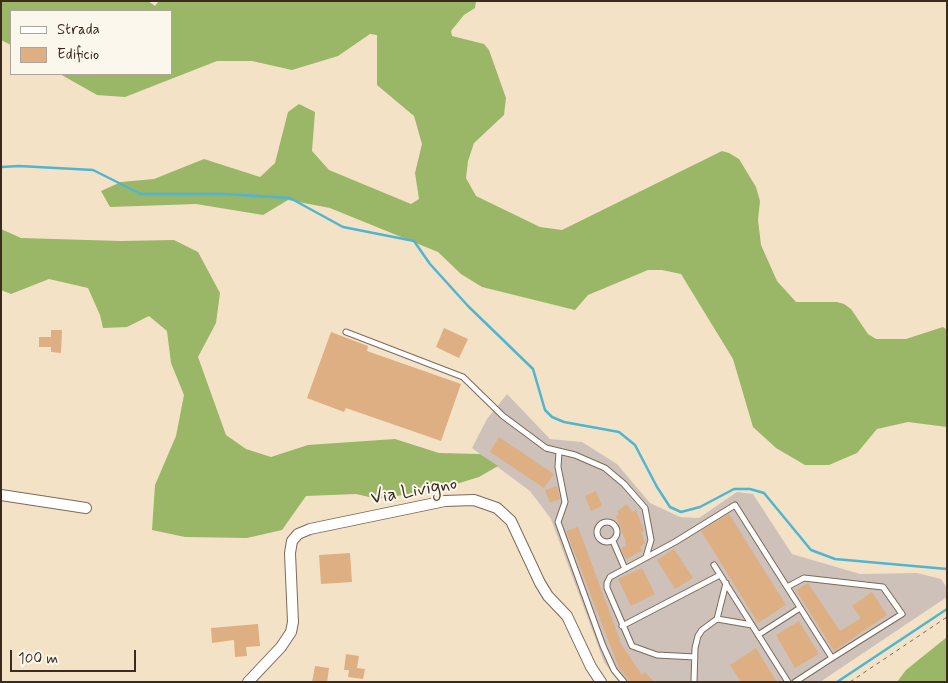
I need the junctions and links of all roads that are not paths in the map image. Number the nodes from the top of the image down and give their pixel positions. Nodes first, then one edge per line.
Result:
1 (346, 332) dead end
2 (559, 452) junction
3 (1, 496) edge
4 (86, 508) dead end
5 (613, 541) junction
6 (646, 557) junction
7 (714, 565) dead end
8 (625, 569) junction
9 (720, 575) junction
10 (726, 584) junction
11 (787, 587) junction
12 (800, 608) junction
13 (717, 619) junction
14 (752, 625) junction
15 (622, 626) junction
16 (758, 635) junction
17 (695, 657) junction
18 (832, 658) junction
19 (248, 682) edge
20 (601, 682) edge
21 (624, 682) edge
22 (694, 682) edge
23 (788, 682) edge
24 (795, 682) edge

1 - 2 lane
2 - 6 lane
2 - 21 lane
3 - 4 street
5 - 5 lane
5 - 8 lane
6 - 8 lane
6 - 11 lane
7 - 9 lane
8 - 15 lane
9 - 10 lane
9 - 15 lane
10 - 13 lane
10 - 14 lane
11 - 12 lane
11 - 18 lane
12 - 16 lane
12 - 18 lane
13 - 14 lane
13 - 17 lane
14 - 16 lane
15 - 17 lane
16 - 23 lane
17 - 22 lane
18 - 24 lane
19 - 20 street, Via Livigno

